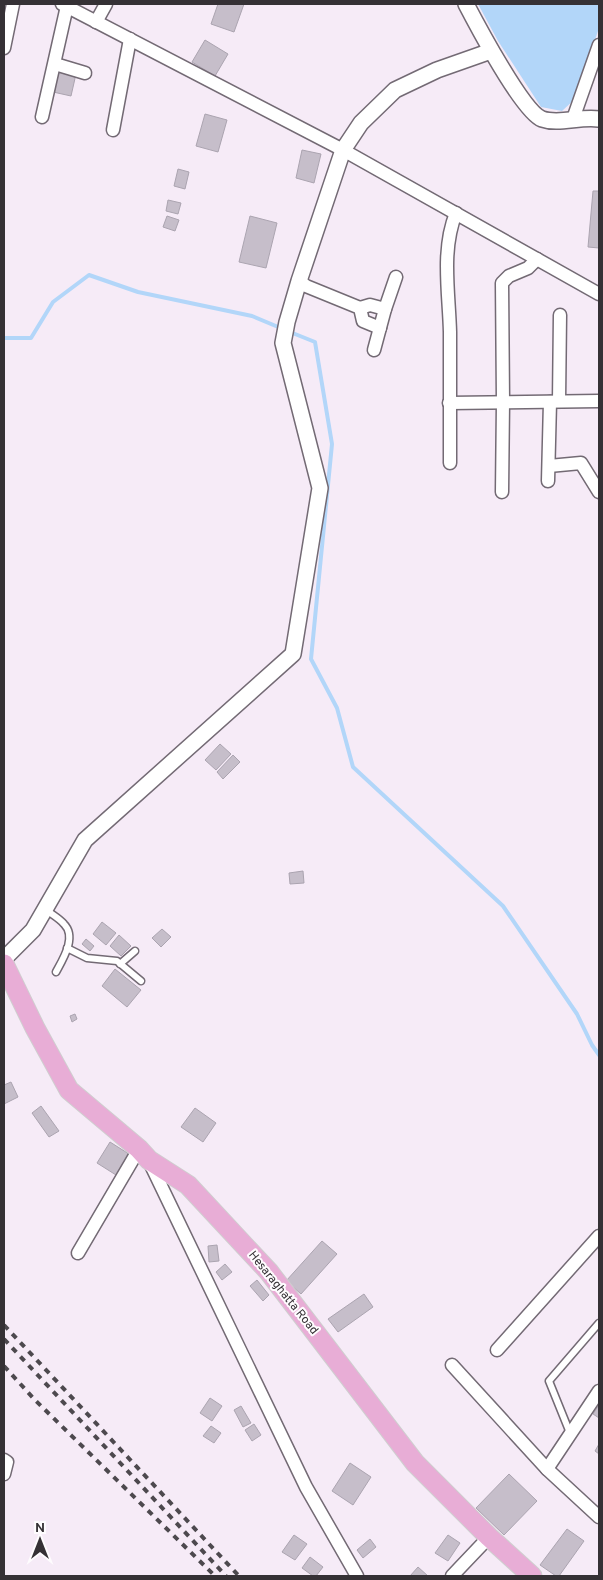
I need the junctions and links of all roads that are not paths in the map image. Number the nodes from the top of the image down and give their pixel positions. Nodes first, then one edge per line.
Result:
1 (13, 4) edge
2 (106, 4) edge
3 (466, 4) edge
4 (65, 5) edge
5 (96, 22) junction
6 (130, 39) junction
7 (599, 45) edge
8 (4, 48) edge
9 (491, 52) junction
10 (55, 64) junction
11 (85, 73) dead end
12 (42, 117) dead end
13 (573, 119) junction
14 (599, 120) edge
15 (113, 130) dead end
16 (343, 150) junction
17 (456, 214) junction
18 (537, 259) junction
19 (396, 277) dead end
20 (299, 281) junction
21 (599, 294) edge
22 (360, 308) junction
23 (385, 309) junction
24 (560, 315) dead end
25 (380, 328) junction
26 (374, 350) dead end
27 (599, 401) edge
28 (504, 402) junction
29 (555, 402) junction
30 (450, 403) junction
31 (450, 463) dead end
32 (549, 466) junction
33 (548, 481) dead end
34 (502, 492) dead end
35 (599, 492) edge
36 (44, 909) junction
37 (67, 948) junction
38 (134, 950) dead end
39 (4, 959) edge
40 (4, 964) edge
41 (120, 964) junction
42 (56, 972) dead end
43 (141, 981) dead end
44 (144, 1154) junction
45 (599, 1236) edge
46 (78, 1253) dead end
47 (599, 1322) edge
48 (497, 1350) dead end
49 (452, 1365) dead end
50 (599, 1391) edge
51 (570, 1434) junction
52 (4, 1460) edge
53 (547, 1469) junction
54 (4, 1474) edge
55 (599, 1517) edge
56 (489, 1537) junction
57 (358, 1576) edge
58 (452, 1576) edge
59 (532, 1576) edge

1 - 8 street
2 - 5 street
3 - 9 street
4 - 5 street
4 - 10 street
5 - 6 street
6 - 15 street
6 - 16 street
7 - 13 street
9 - 13 street
9 - 16 street
10 - 11 street
10 - 12 street
13 - 14 street
16 - 17 street
16 - 20 street
17 - 18 street
17 - 30 street
18 - 21 street
18 - 28 street
19 - 23 street
20 - 22 street
20 - 36 street
22 - 23 street
22 - 25 street
23 - 25 street
24 - 29 street
25 - 26 street
27 - 29 street
28 - 29 street
28 - 30 street
28 - 34 street
29 - 32 street
30 - 31 street
32 - 33 street
32 - 35 street
36 - 37 lane
36 - 39 street
37 - 41 lane
37 - 42 lane
38 - 41 lane
40 - 44 main road, Hesaraghatta Road
41 - 43 lane
44 - 46 street
44 - 56 main road, Hesaraghatta Road
44 - 57 street
45 - 48 street
47 - 51 lane
49 - 53 street
50 - 51 street
51 - 53 street
52 - 54 street
53 - 55 street
56 - 58 street
56 - 59 main road, Hesaraghatta Road

